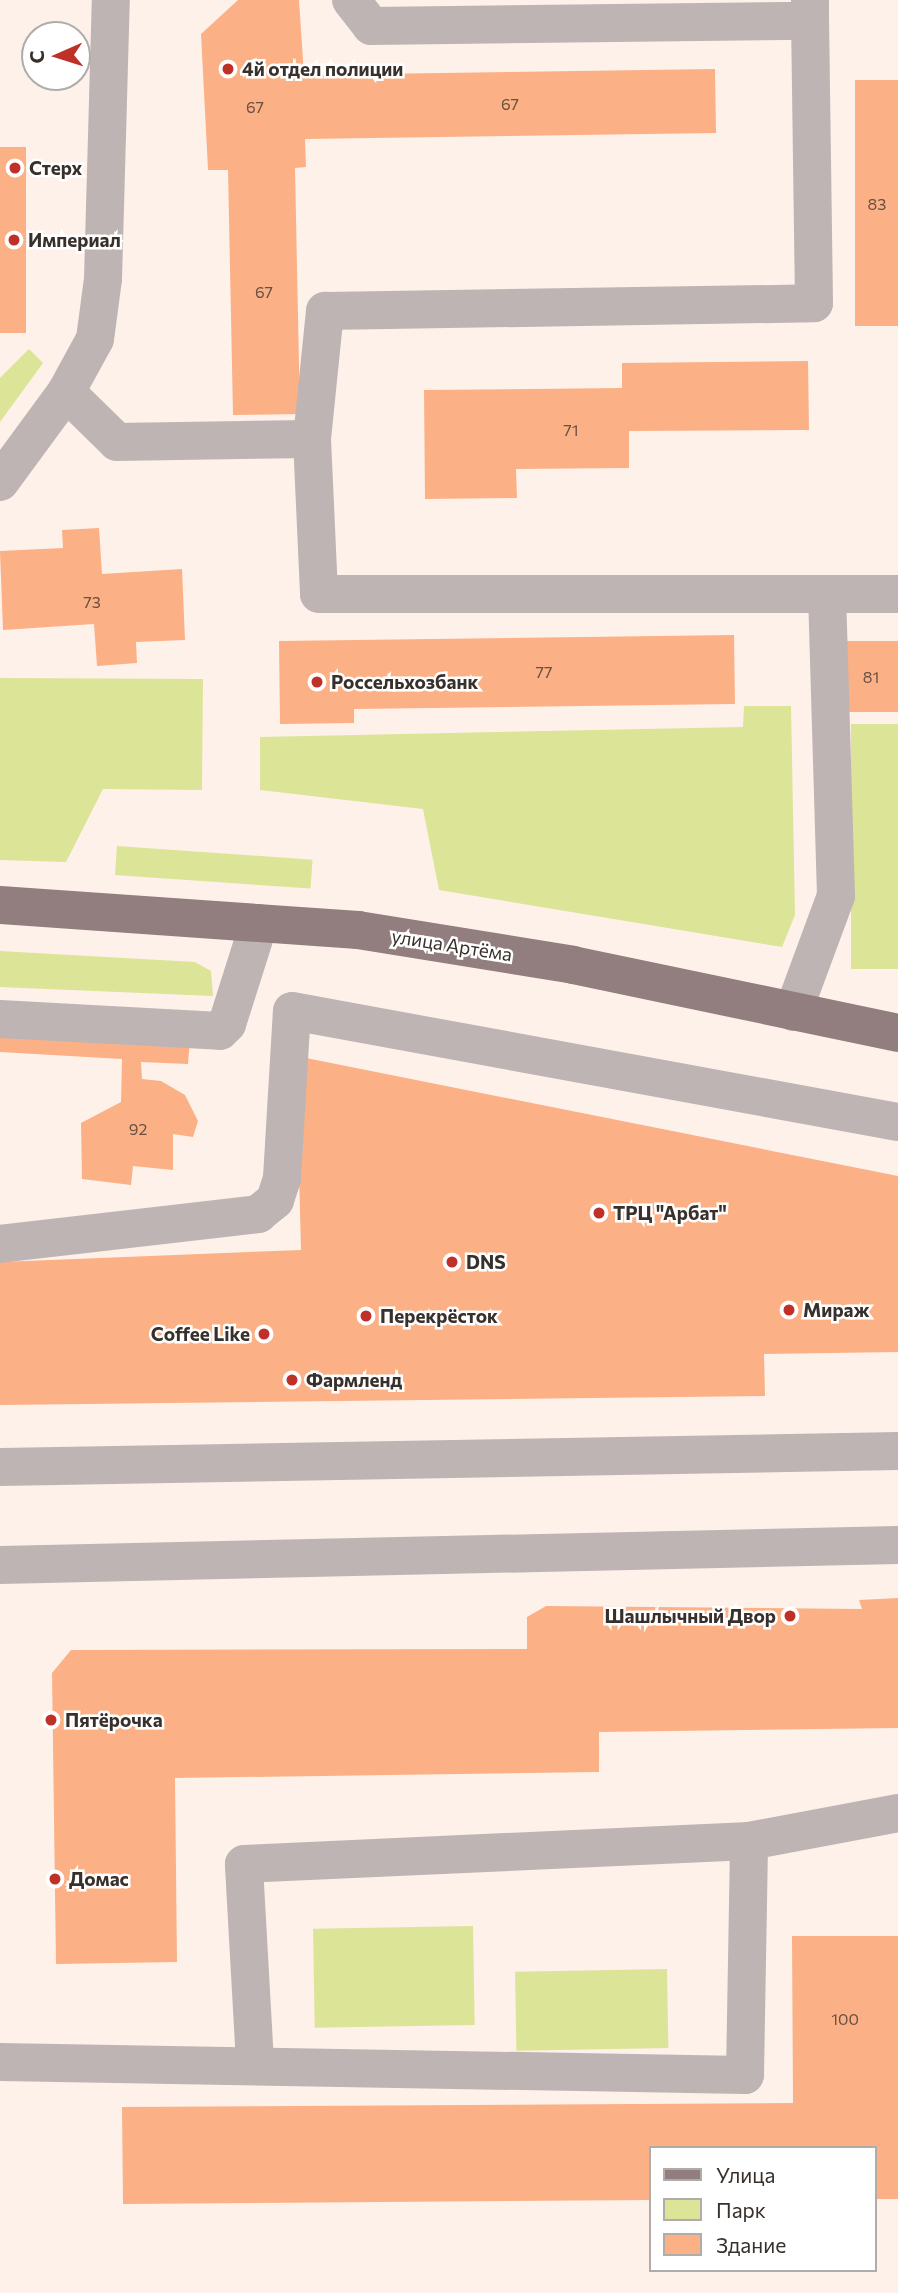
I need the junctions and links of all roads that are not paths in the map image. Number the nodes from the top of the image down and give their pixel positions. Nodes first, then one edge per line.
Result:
1 (111, 0) edge
2 (351, 0) edge
3 (810, 10) edge
4 (66, 392) junction
5 (312, 439) junction
6 (0, 482) edge
7 (898, 594) edge
8 (827, 595) junction
9 (0, 905) edge
10 (259, 923) junction
11 (793, 1012) junction
12 (0, 1019) edge
13 (898, 1033) edge
14 (898, 1122) edge
15 (0, 1244) edge
16 (898, 1451) edge
17 (0, 1467) edge
18 (898, 1545) edge
19 (0, 1565) edge
20 (898, 1813) edge
21 (749, 1841) junction
22 (0, 2062) edge
23 (255, 2063) junction

1 - 4 street
2 - 3 street
3 - 5 street
4 - 5 street
4 - 6 street
5 - 8 street
7 - 8 street
8 - 11 street
9 - 10 main road, улица Артёма
10 - 11 main road, улица Артёма
10 - 12 street
11 - 13 main road, улица Артёма
14 - 15 street
16 - 17 street
18 - 19 street
20 - 21 street
21 - 23 street
21 - 23 street
22 - 23 street

